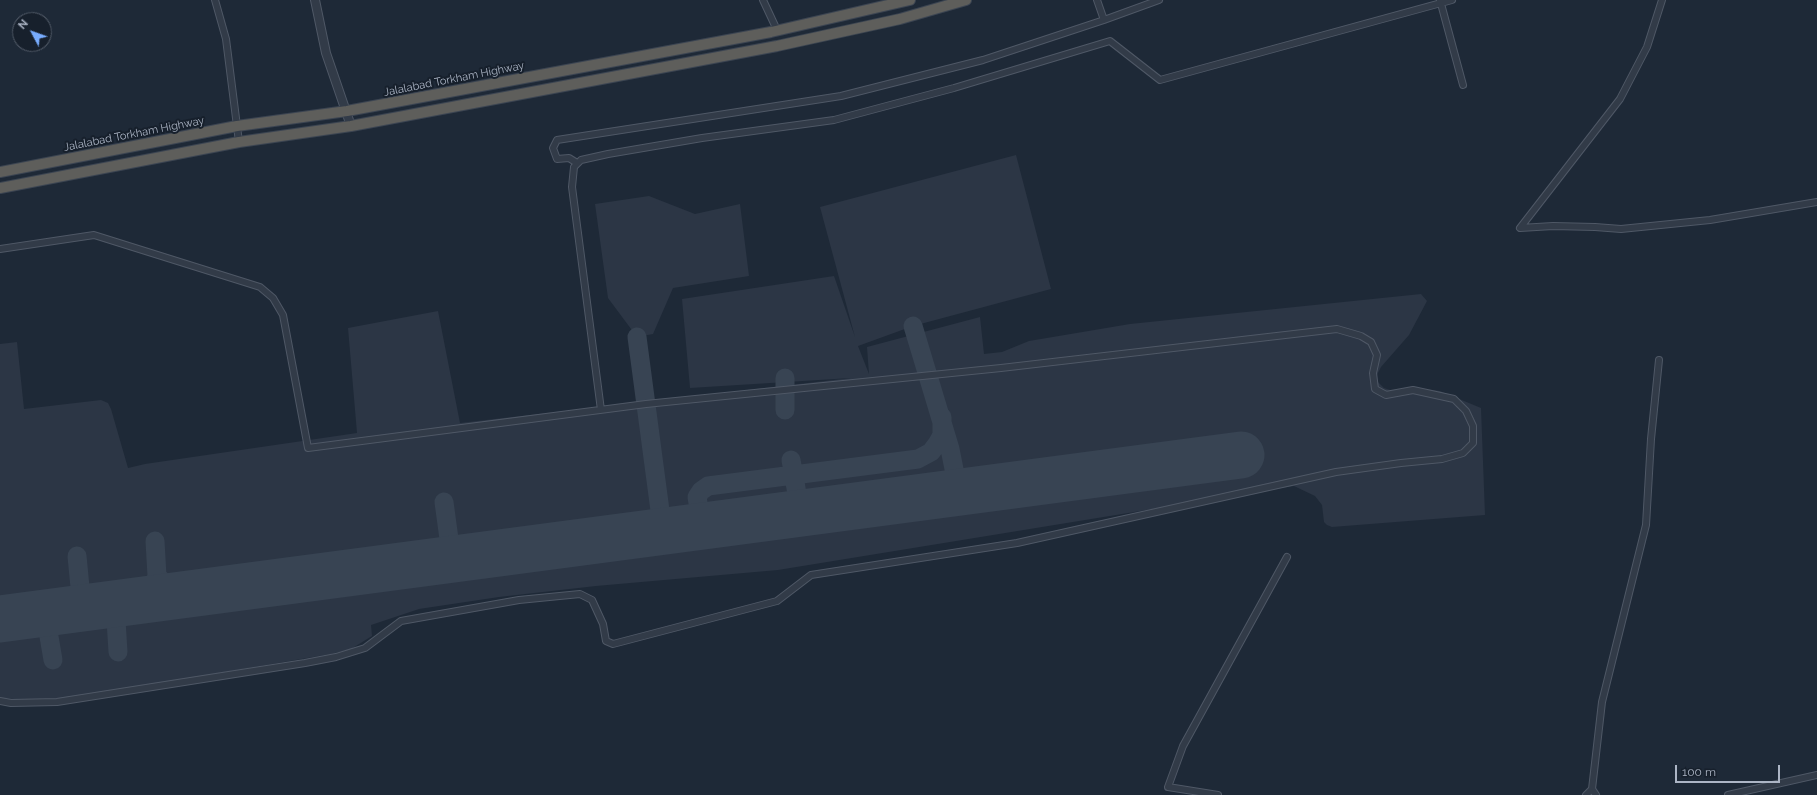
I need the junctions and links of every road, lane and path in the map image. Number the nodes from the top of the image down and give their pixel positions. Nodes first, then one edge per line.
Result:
1 (215, 0) edge
2 (314, 0) edge
3 (763, 0) edge
4 (966, 0) edge
5 (1097, 0) edge
6 (1159, 0) edge
7 (1452, 0) edge
8 (1662, 0) edge
9 (903, 1) edge
10 (1441, 2) edge
11 (1104, 20) junction
12 (777, 30) junction
13 (1463, 85) dead end
14 (347, 111) junction
15 (237, 126) junction
16 (351, 126) junction
17 (239, 142) junction
18 (577, 163) junction
19 (0, 172) edge
20 (0, 188) edge
21 (1817, 202) edge
22 (0, 249) edge
23 (1659, 360) dead end
24 (601, 410) junction
25 (1288, 557) dead end
26 (0, 701) edge
27 (1817, 775) edge
28 (1594, 792) edge
29 (1218, 795) edge
30 (1586, 795) edge
31 (1728, 795) edge

1 - 15 street
2 - 14 street
3 - 12 street
4 - 16 highway
5 - 11 street
6 - 11 street
7 - 10 street
8 - 21 street
9 - 12 highway, Jalalabad Torkham Highway
10 - 13 street
10 - 18 street
11 - 18 street
12 - 14 highway, Jalalabad Torkham Highway
14 - 15 highway, Jalalabad Torkham Highway
14 - 16 street
15 - 17 street
15 - 19 highway, Jalalabad Torkham Highway
16 - 17 highway
17 - 20 highway
18 - 24 street
22 - 24 street
23 - 28 street
24 - 26 street
25 - 29 street
27 - 31 street
28 - 30 street

